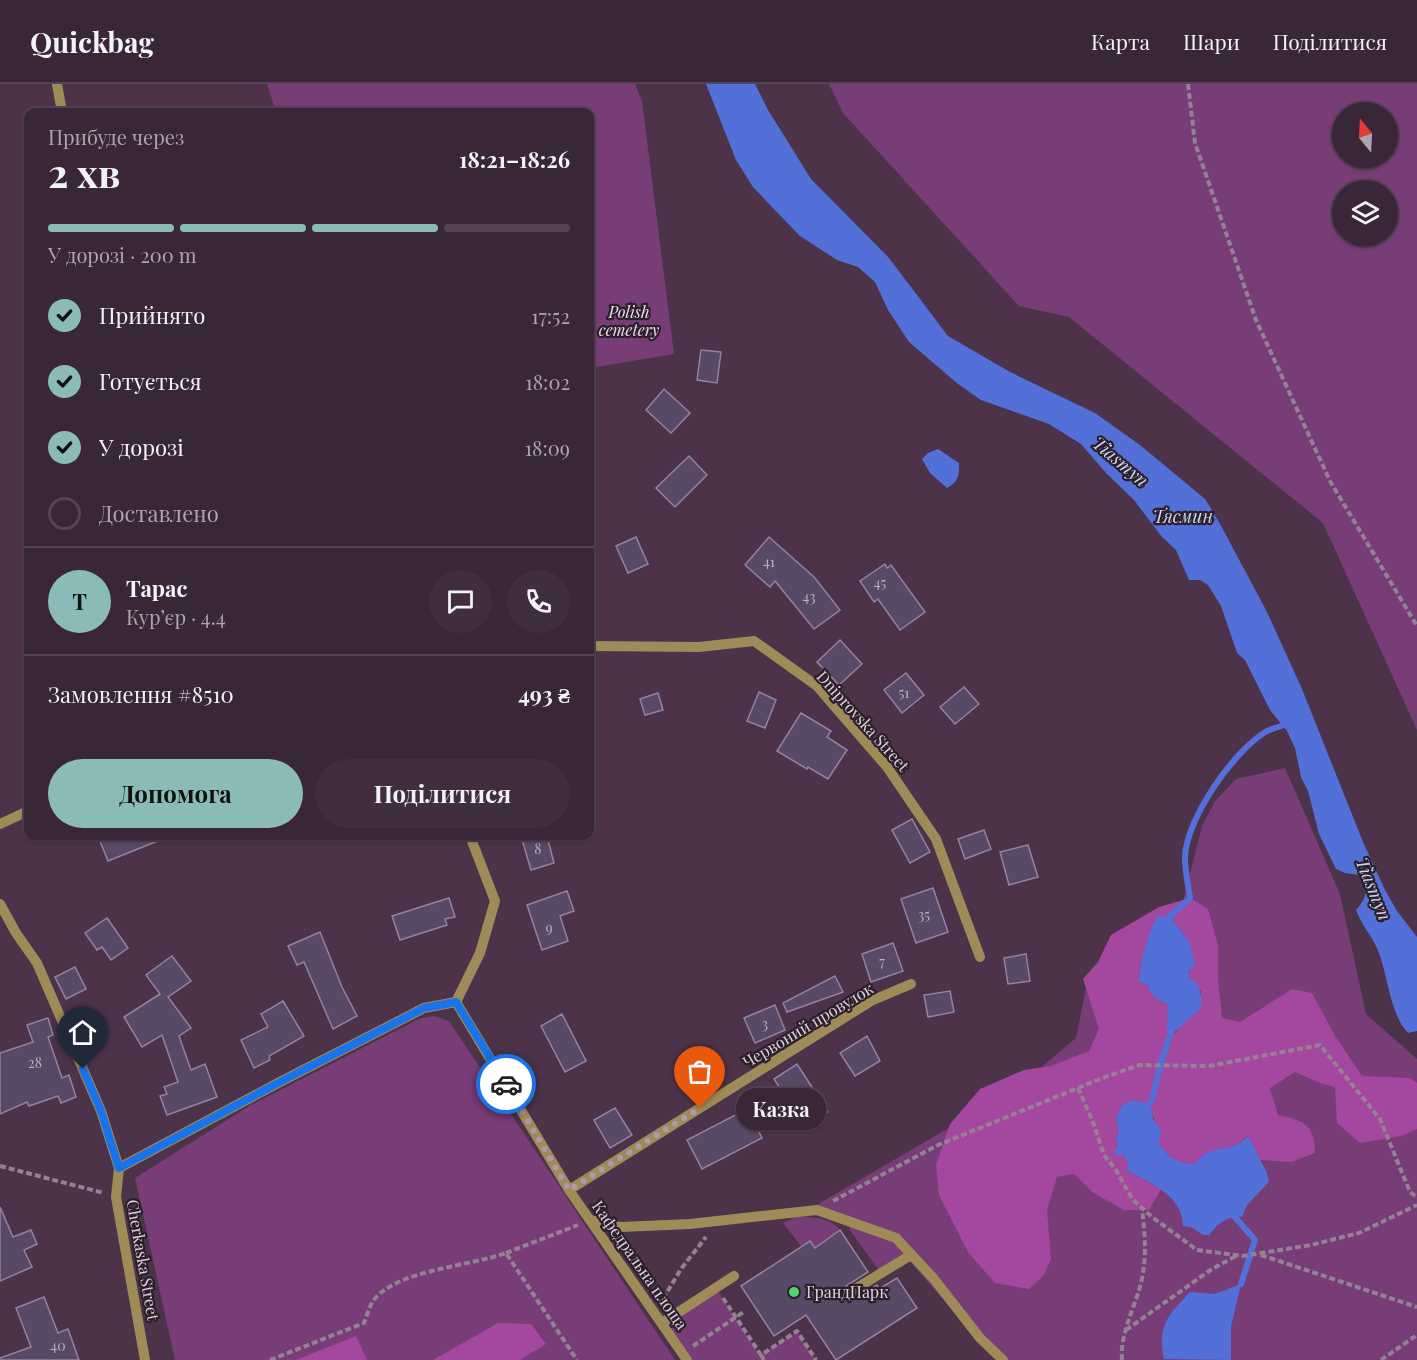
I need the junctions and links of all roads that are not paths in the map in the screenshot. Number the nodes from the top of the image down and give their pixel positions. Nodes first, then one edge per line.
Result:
1 (57, 84) edge
2 (61, 108) edge
3 (594, 646) edge
4 (24, 812) edge
5 (0, 824) edge
6 (472, 840) edge
7 (0, 904) edge
8 (980, 957) dead end
9 (911, 984) dead end
10 (456, 1002) junction
11 (119, 1168) junction
12 (569, 1190) junction
13 (591, 1220) junction
14 (911, 1255) junction
15 (734, 1276) dead end
16 (850, 1292) dead end
17 (660, 1320) junction
18 (685, 1356) edge
19 (145, 1360) edge
20 (1003, 1360) edge

1 - 2 street
3 - 8 street, Dniprovska Street
4 - 5 street
6 - 10 street
7 - 11 street, Cherkaska Street
9 - 12 street, Червоний провулок
10 - 11 street
10 - 12 street, Кафедральна площа
11 - 19 street, Cherkaska Street
12 - 13 street, Кафедральна площа
13 - 14 street
13 - 17 street, Кафедральна площа
14 - 16 street
14 - 20 street
15 - 17 street
17 - 18 street, Кафедральна площа

